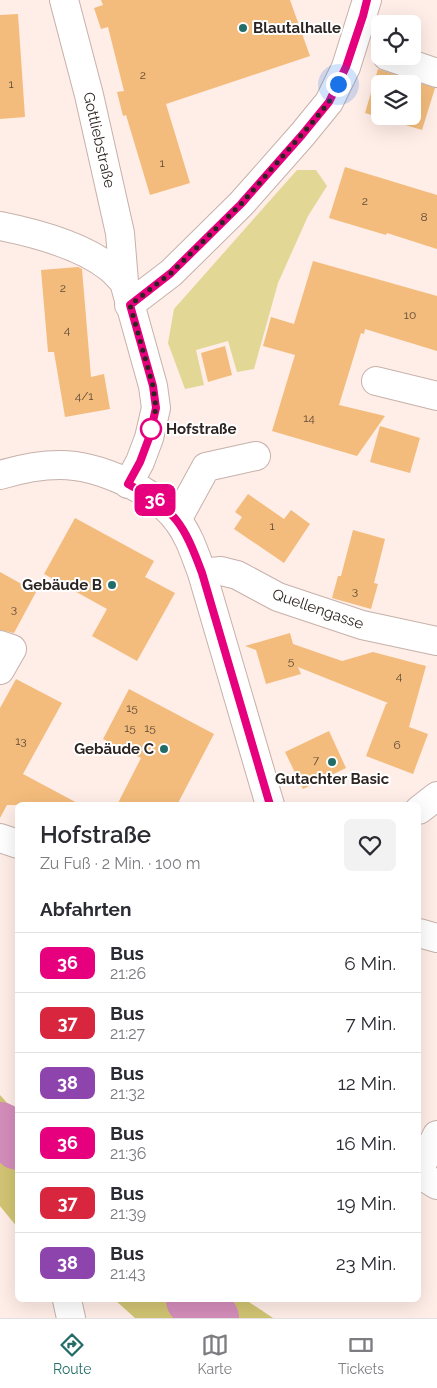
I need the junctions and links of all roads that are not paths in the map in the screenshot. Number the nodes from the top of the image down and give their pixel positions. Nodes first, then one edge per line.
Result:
1 (64, 0) edge
2 (367, 0) edge
3 (353, 45) junction
4 (371, 51) edge
5 (413, 65) edge
6 (437, 73) edge
7 (0, 226) edge
8 (127, 293) junction
9 (376, 381) dead end
10 (437, 396) edge
11 (248, 454) dead end
12 (0, 475) edge
13 (128, 484) junction
14 (177, 520) junction
15 (202, 573) junction
16 (437, 641) edge
17 (0, 645) edge
18 (0, 670) edge
19 (437, 796) edge
20 (269, 802) edge
21 (421, 808) edge
22 (0, 838) edge
23 (15, 843) edge
24 (421, 934) edge
25 (437, 938) edge
26 (437, 1135) edge
27 (421, 1166) edge
28 (421, 1175) edge
29 (437, 1185) edge
30 (67, 1302) edge
31 (71, 1318) edge

1 - 8 street, Gottliebstraße
2 - 3 street
3 - 4 street
3 - 8 street
5 - 6 street
7 - 8 street
8 - 13 street, Gottliebstraße
9 - 10 street
11 - 14 street
12 - 13 street
13 - 14 street
14 - 15 street
15 - 16 street, Quellengasse
15 - 20 street
17 - 18 street
19 - 21 street
22 - 23 street
24 - 25 street
26 - 27 street
28 - 29 street
30 - 31 street

